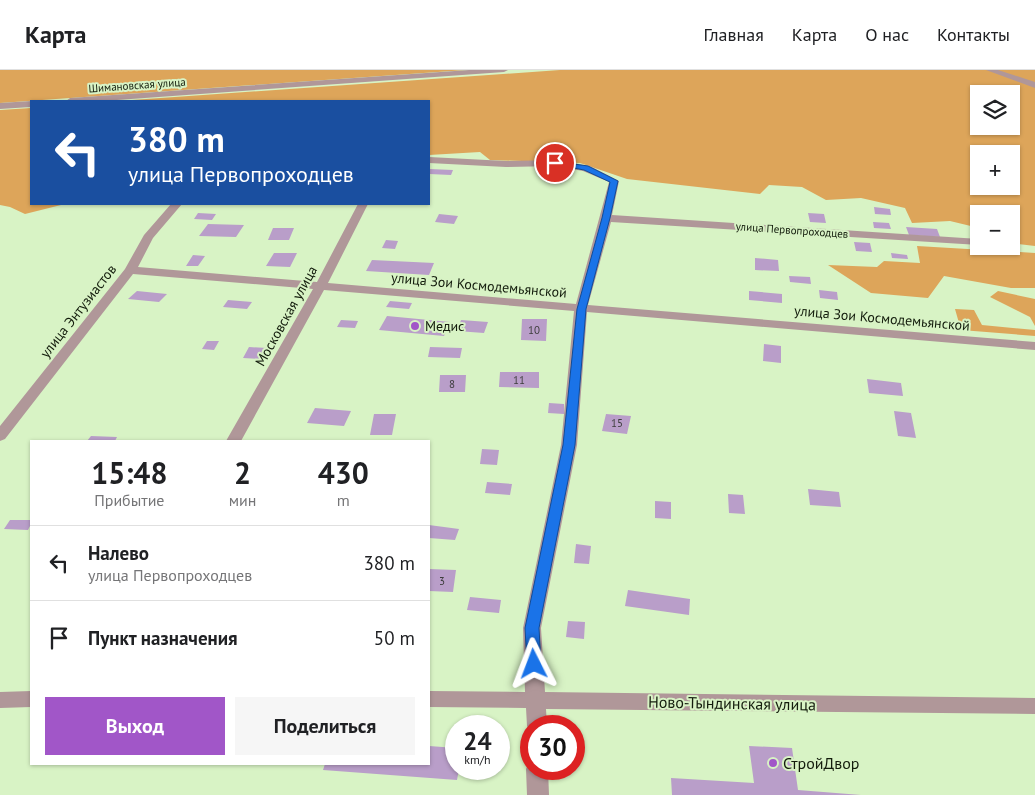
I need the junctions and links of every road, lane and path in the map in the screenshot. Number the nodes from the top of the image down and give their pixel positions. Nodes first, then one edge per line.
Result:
1 (504, 70) edge
2 (990, 70) edge
3 (1035, 85) edge
4 (84, 100) edge
5 (30, 104) edge
6 (0, 106) edge
7 (430, 160) edge
8 (176, 205) edge
9 (362, 205) edge
10 (606, 218) junction
11 (970, 241) edge
12 (130, 270) junction
13 (320, 287) junction
14 (582, 309) junction
15 (1035, 346) edge
16 (0, 436) edge
17 (234, 440) edge
18 (430, 698) edge
19 (30, 699) edge
20 (0, 700) edge
21 (536, 700) junction
22 (1035, 706) edge
23 (537, 715) edge
24 (537, 780) edge
25 (538, 795) edge

1 - 4 street, Шимановская улица
2 - 3 street
5 - 6 street
7 - 10 street
8 - 12 street, улица Энтузиастов
9 - 13 street, Московская улица
10 - 11 street, улица Первопроходцев
10 - 14 street
12 - 13 street, улица Зои Космодемьянской
12 - 16 street, улица Энтузиастов
13 - 14 street, улица Зои Космодемьянской
13 - 17 street, Московская улица
14 - 15 street, улица Зои Космодемьянской
14 - 21 street
18 - 21 street, Ново-Тындинская улица
19 - 20 street
21 - 22 street, Ново-Тындинская улица
21 - 23 street
24 - 25 street

